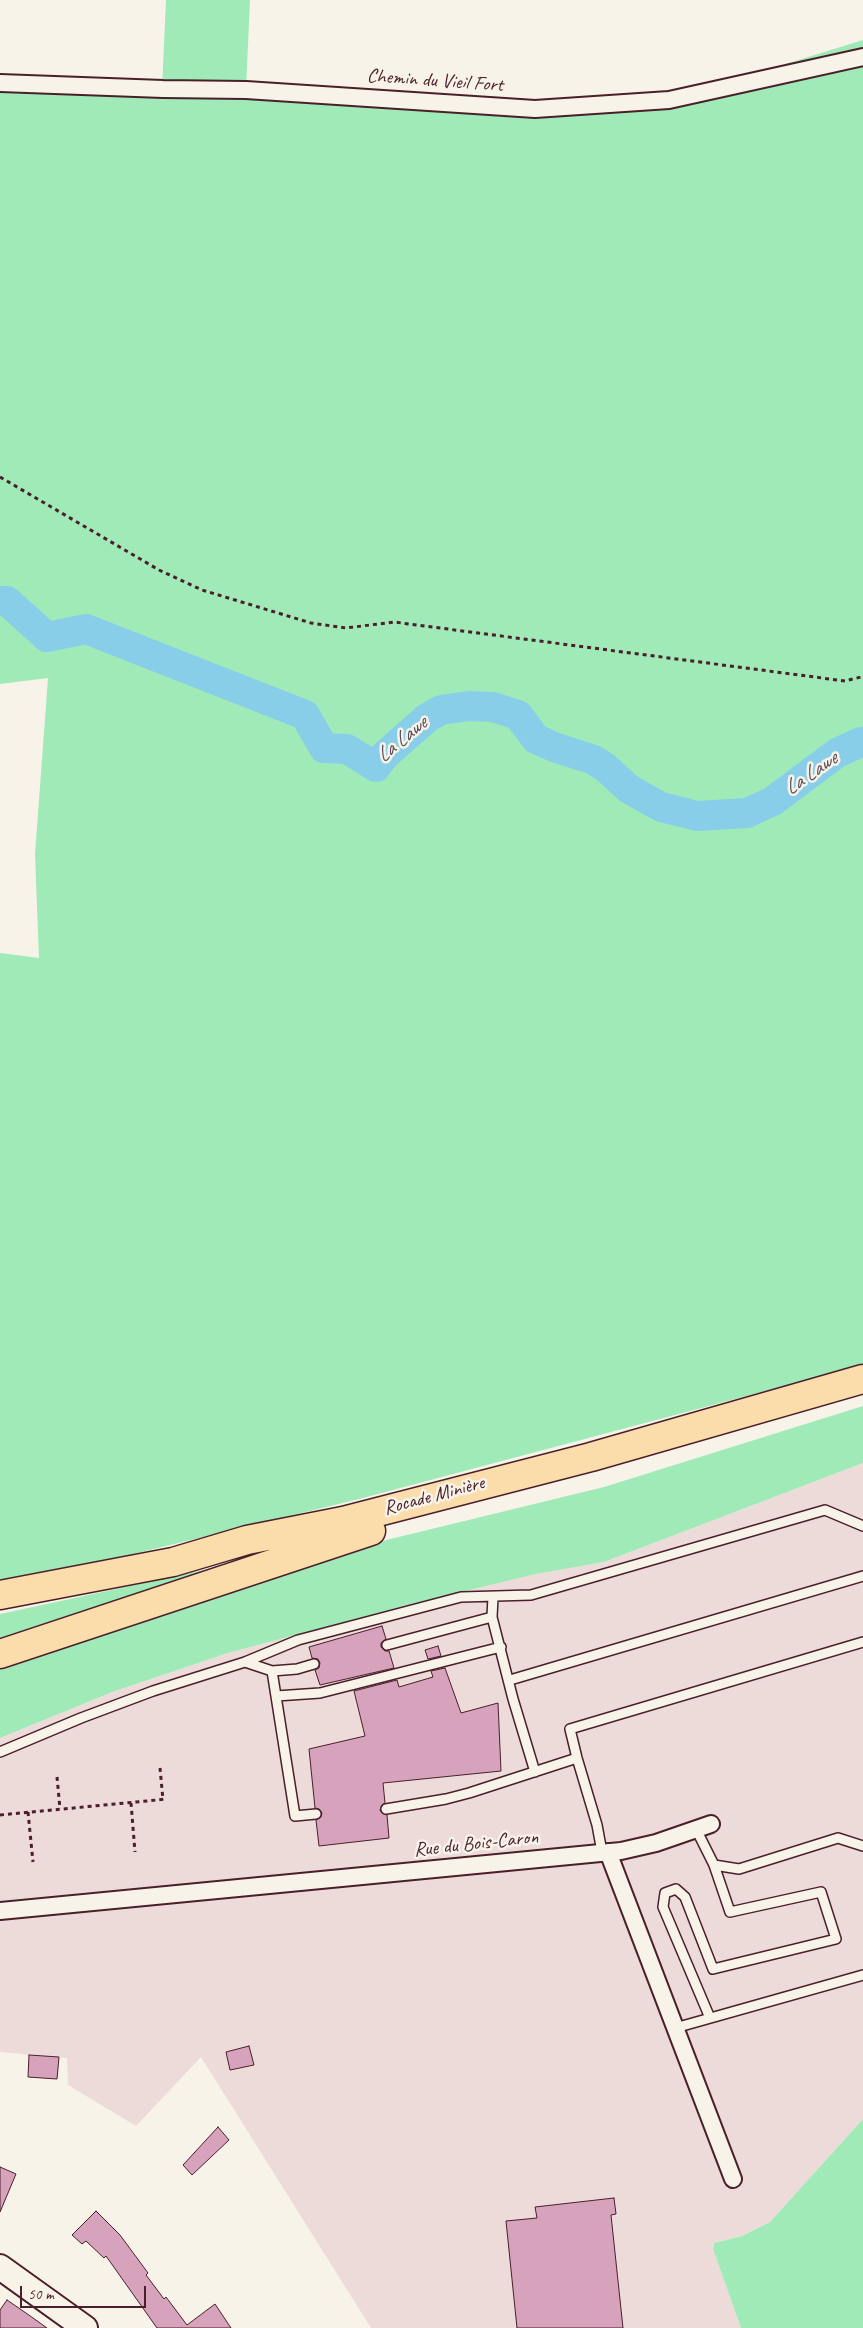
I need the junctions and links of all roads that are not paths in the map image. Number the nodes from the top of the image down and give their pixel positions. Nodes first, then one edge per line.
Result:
1 (863, 57) edge
2 (0, 83) edge
3 (863, 1379) edge
4 (591, 1457) junction
5 (863, 1526) edge
6 (863, 1576) edge
7 (0, 1595) edge
8 (493, 1597) junction
9 (492, 1617) junction
10 (863, 1642) edge
11 (387, 1645) dead end
12 (501, 1647) junction
13 (0, 1654) edge
14 (245, 1662) junction
15 (314, 1664) dead end
16 (272, 1671) junction
17 (510, 1680) junction
18 (276, 1696) junction
19 (0, 1752) edge
20 (577, 1758) junction
21 (535, 1772) junction
22 (386, 1808) dead end
23 (316, 1814) dead end
24 (703, 1827) joint
25 (863, 1846) edge
26 (605, 1852) junction
27 (714, 1865) junction
28 (0, 1911) edge
29 (863, 1975) edge
30 (710, 2018) junction
31 (675, 2028) junction
32 (733, 2179) dead end
33 (0, 2267) edge
34 (86, 2328) edge

1 - 2 street, Chemin du Vieil Fort
3 - 4 highway, Rocade Minière
4 - 7 highway, Rocade Minière
4 - 13 highway
5 - 8 lane
6 - 17 lane
8 - 9 lane
8 - 14 lane
9 - 11 lane
9 - 12 lane
10 - 20 lane
12 - 17 lane
12 - 18 lane
14 - 16 lane
14 - 19 lane
15 - 16 lane
16 - 18 lane
17 - 21 lane
18 - 23 lane
20 - 21 lane
20 - 26 lane
21 - 22 lane
24 - 26 street, Rue du Bois-Caron
24 - 27 lane
25 - 27 lane
26 - 28 street, Rue du Bois-Caron
26 - 31 street
27 - 30 lane
29 - 30 lane
30 - 31 lane
31 - 32 street
33 - 34 main road

